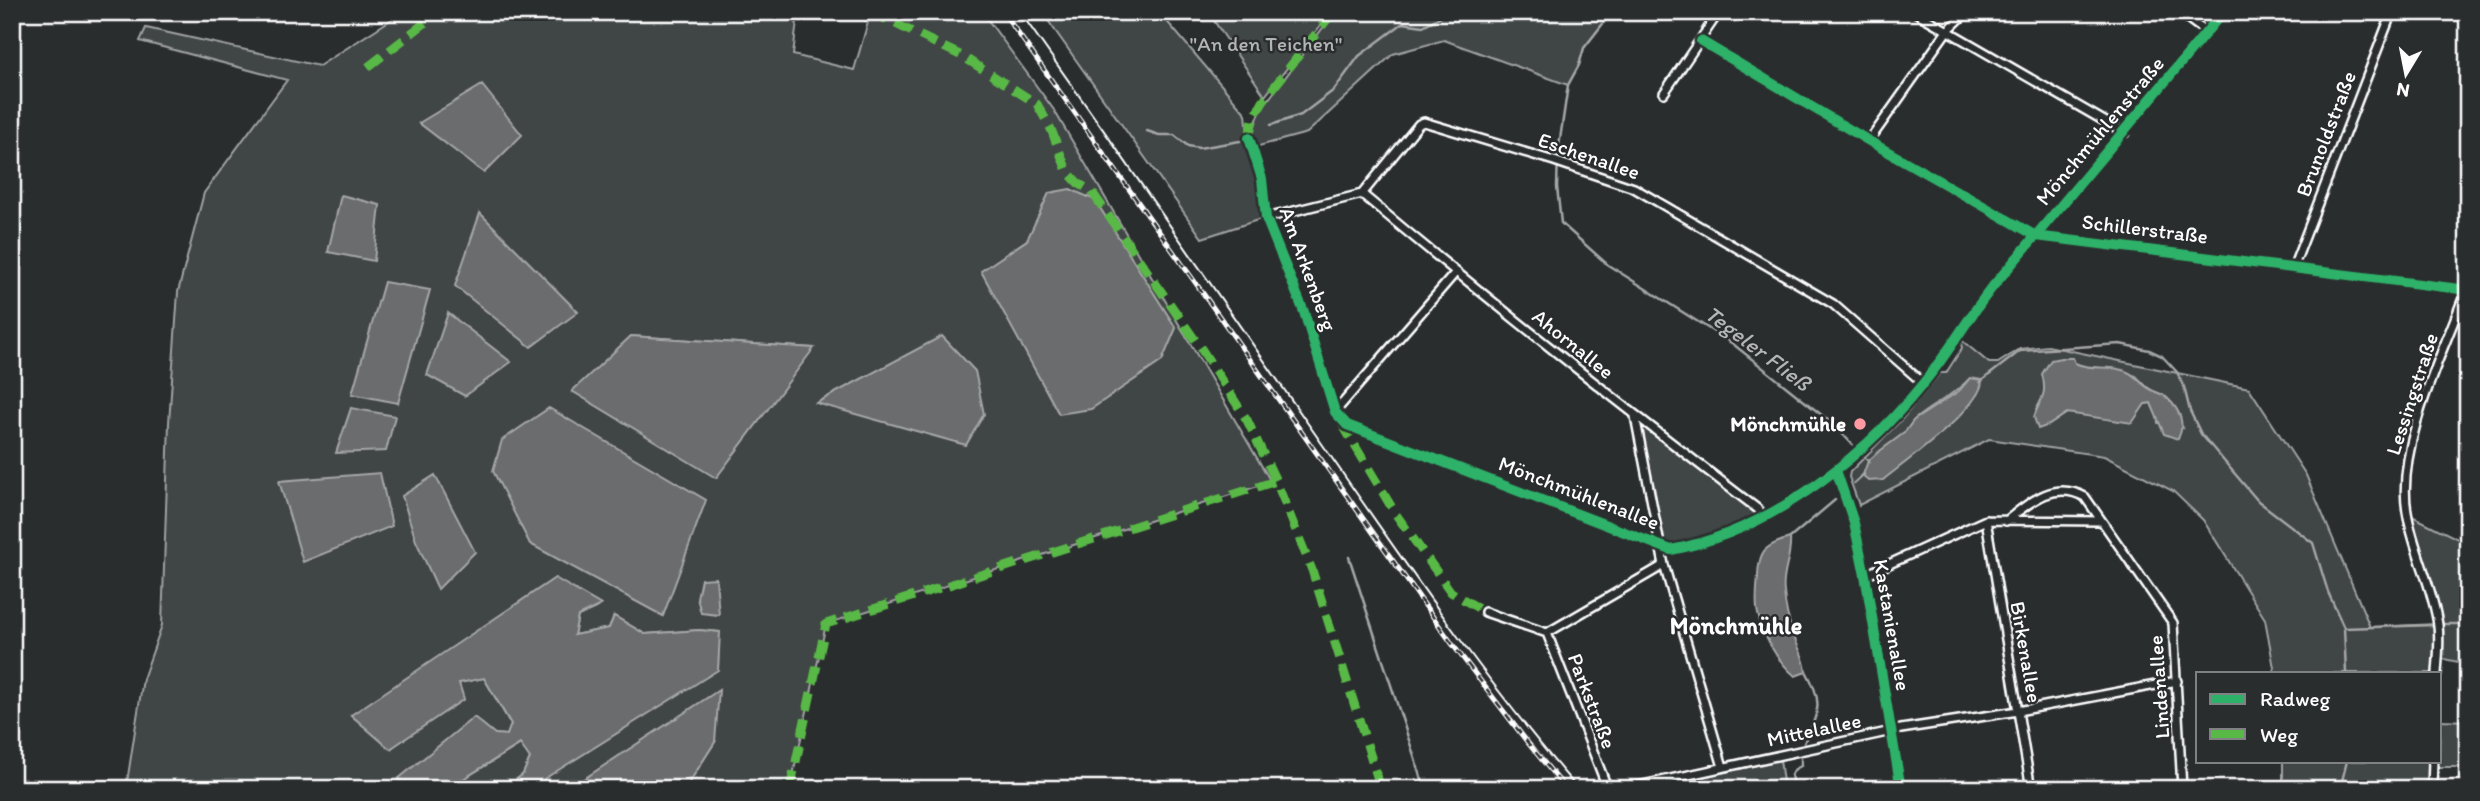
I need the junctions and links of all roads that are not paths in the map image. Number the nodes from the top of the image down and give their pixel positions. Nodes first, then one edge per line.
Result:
1 (1719, 12) edge
2 (1915, 12) edge
3 (1967, 12) edge
4 (2179, 12) edge
5 (2222, 12) edge
6 (2392, 12) edge
7 (1947, 31) junction
8 (2206, 33) junction
9 (1701, 41) junction
10 (1664, 93) dead end
11 (2125, 133) junction
12 (1249, 138) dead end
13 (1869, 141) junction
14 (1362, 194) junction
15 (1266, 218) junction
16 (2036, 236) junction
17 (2293, 268) junction
18 (1456, 272) junction
19 (2468, 292) edge
20 (1978, 305) joint
21 (1923, 383) junction
22 (1335, 412) junction
23 (1635, 415) junction
24 (1836, 470) junction
25 (1764, 518) junction
26 (1986, 520) junction
27 (2006, 521) junction
28 (2101, 521) junction
29 (1659, 544) junction
30 (1664, 565) junction
31 (1864, 575) junction
32 (1485, 612) dead end
33 (1547, 633) junction
34 (2437, 672) edge
35 (2177, 681) junction
36 (2018, 711) junction
37 (1891, 732) junction
38 (2433, 762) edge
39 (1723, 767) junction
40 (1616, 789) edge
41 (1624, 789) edge
42 (1901, 789) edge
43 (2031, 789) edge
44 (2182, 789) edge
45 (2432, 789) edge

1 - 9 street
2 - 7 street
3 - 7 street
4 - 8 street
5 - 8 street, Mönchmühlenstraße
6 - 17 street, Brunoldstraße
7 - 11 street
7 - 13 street
8 - 11 street, Mönchmühlenstraße
9 - 10 street
9 - 13 street, Schillerstraße
11 - 16 street, Mönchmühlenstraße
12 - 15 street, Am Arkenberg
13 - 16 street, Schillerstraße
14 - 15 street
14 - 18 street, Ahornallee
14 - 21 street, Eschenallee
15 - 22 street, Am Arkenberg
16 - 17 street, Schillerstraße
16 - 20 street, Mönchmühlenstraße
17 - 19 street, Schillerstraße
18 - 22 street
18 - 23 street, Ahornallee
19 - 34 street, Lessingstraße
20 - 21 street, Mönchmühlenallee
21 - 24 street, Mönchmühlenallee
22 - 29 street, Mönchmühlenallee
23 - 25 street, Ahornallee
23 - 29 street
24 - 25 street, Mönchmühlenallee
24 - 31 street, Kastanienallee
25 - 29 street, Mönchmühlenallee
26 - 27 street
26 - 31 street
26 - 36 street, Birkenallee
27 - 28 street
27 - 28 street, Lindenallee
28 - 35 street, Lindenallee
29 - 30 street
30 - 33 street
30 - 39 street
31 - 37 street, Kastanienallee
32 - 33 street
33 - 40 street, Parkstraße
35 - 36 street, Mittelallee
35 - 44 street, Lindenallee
36 - 37 street, Mittelallee
36 - 43 street, Birkenallee
37 - 39 street, Mittelallee
37 - 42 street, Kastanienallee
38 - 45 street
39 - 41 street, Mittelallee

